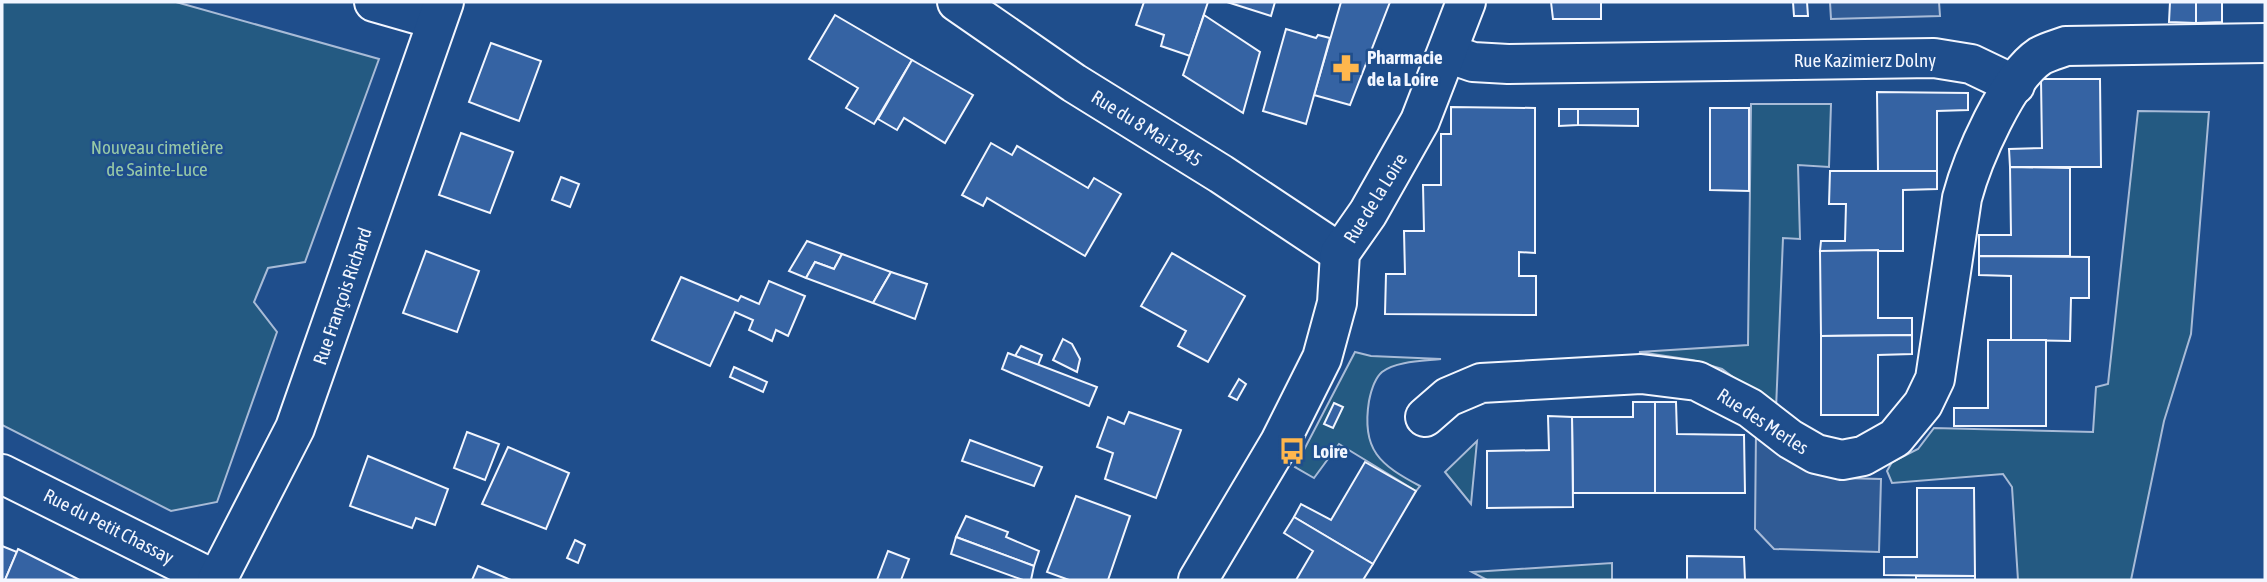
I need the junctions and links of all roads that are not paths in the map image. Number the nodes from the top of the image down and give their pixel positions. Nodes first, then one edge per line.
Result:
1 (374, 2) edge
2 (957, 2) edge
3 (1466, 2) edge
4 (441, 11) edge
5 (2265, 43) edge
6 (1447, 53) junction
7 (2015, 85) junction
8 (1340, 253) junction
9 (1425, 417) dead end
10 (2, 474) edge
11 (216, 580) edge
12 (1198, 580) edge

1 - 4 street
2 - 8 street, Rue du 8 Mai 1945
3 - 6 street, Rue de la Loire
4 - 11 street, Rue François Richard
5 - 7 street
6 - 7 street, Rue Kazimierz Dolny
6 - 8 street, Rue de la Loire
7 - 9 street, Rue des Merles
8 - 12 street, Rue de la Loire
10 - 11 street, Rue du Petit Chassay

